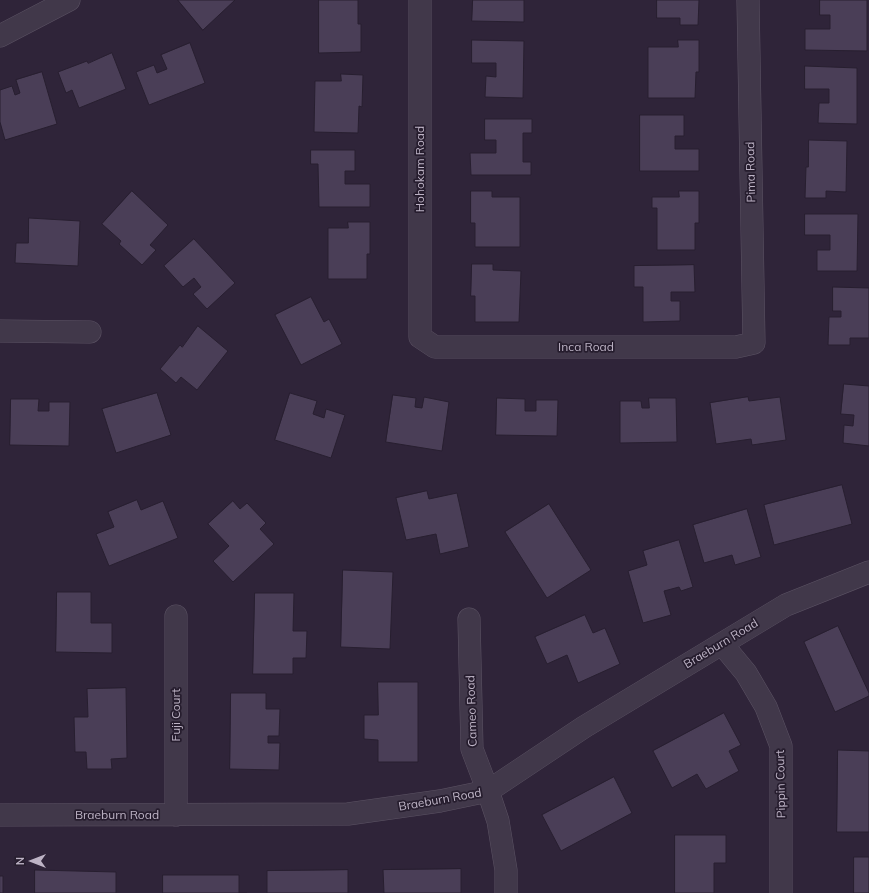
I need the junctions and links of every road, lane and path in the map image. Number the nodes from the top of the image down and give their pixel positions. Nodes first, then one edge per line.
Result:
1 (69, 0) edge
2 (420, 0) edge
3 (748, 0) edge
4 (0, 36) edge
5 (0, 331) edge
6 (90, 332) dead end
7 (420, 337) joint
8 (754, 343) joint
9 (869, 572) edge
10 (176, 616) dead end
11 (469, 619) dead end
12 (722, 644) junction
13 (488, 791) junction
14 (0, 815) edge
15 (176, 815) junction
16 (506, 893) edge
17 (781, 893) edge

1 - 4 street
2 - 7 street, Hohokam Road
3 - 8 street, Pima Road
5 - 6 street
7 - 8 street, Inca Road
9 - 12 street, Braeburn Road
10 - 15 street, Fuji Court
11 - 13 street, Cameo Road
12 - 13 street, Braeburn Road
12 - 17 street, Pippin Court
13 - 15 street, Braeburn Road
13 - 16 street, Cameo Road
14 - 15 street, Braeburn Road

